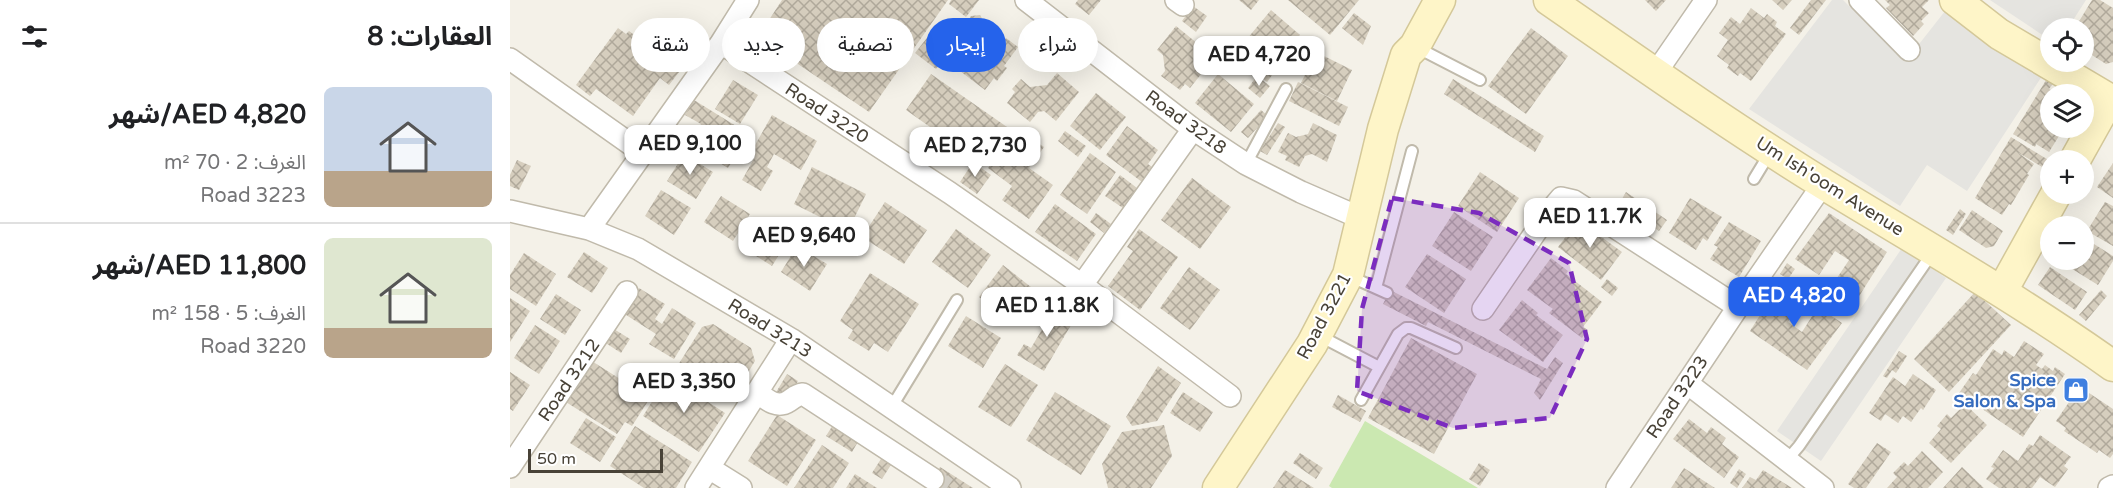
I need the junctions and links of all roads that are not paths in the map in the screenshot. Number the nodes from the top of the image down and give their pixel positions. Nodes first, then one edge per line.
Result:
1 (748, 0) edge
2 (1026, 0) edge
3 (1417, 0) edge
4 (1440, 0) edge
5 (1549, 0) edge
6 (1705, 0) edge
7 (1860, 0) edge
8 (1956, 0) edge
9 (721, 43) junction
10 (1909, 50) dead end
11 (1410, 51) junction
12 (510, 59) edge
13 (1655, 74) junction
14 (1479, 80) dead end
15 (1286, 89) dead end
16 (2111, 96) edge
17 (1193, 129) junction
18 (931, 137) dead end
19 (1772, 150) junction
20 (2081, 150) edge
21 (1412, 152) dead end
22 (643, 153) junction
23 (1246, 164) junction
24 (911, 168) junction
25 (1754, 179) dead end
26 (1823, 184) junction
27 (2050, 204) edge
28 (510, 211) edge
29 (1363, 219) junction
30 (590, 229) junction
31 (1934, 250) junction
32 (1348, 275) junction
33 (1082, 285) junction
34 (2002, 291) junction
35 (627, 292) dead end
36 (957, 300) dead end
37 (1738, 307) junction
38 (1483, 309) dead end
39 (1317, 335) junction
40 (791, 339) junction
41 (1456, 348) dead end
42 (2113, 366) edge
43 (1379, 367) junction
44 (1687, 382) junction
45 (757, 392) junction
46 (1230, 396) dead end
47 (1360, 400) dead end
48 (891, 408) junction
49 (1787, 460) junction
50 (510, 467) edge
51 (709, 468) junction
52 (933, 479) tunnel mouth
53 (1820, 487) edge
54 (696, 488) edge
55 (741, 488) edge
56 (1010, 488) edge
57 (1218, 488) edge
58 (1617, 488) edge

1 - 9 street
2 - 17 street, Road 3218
3 - 11 street, Road 3221
4 - 11 street, Road 3221
5 - 13 street, Um Ish'oom Avenue
6 - 13 street
7 - 10 street
8 - 16 street
9 - 22 street
9 - 24 street, Road 3220
11 - 14 lane
11 - 29 street, Road 3221
12 - 22 street
13 - 19 street, Um Ish'oom Avenue
15 - 23 lane
16 - 20 street
17 - 23 street, Road 3218
17 - 33 street
18 - 24 lane
19 - 25 lane
19 - 26 street, Um Ish'oom Avenue
21 - 32 lane
22 - 30 street
23 - 29 street, Road 3218
24 - 33 street, Road 3220
26 - 31 street, Um Ish'oom Avenue
26 - 37 street, Road 3223
27 - 34 street
28 - 30 street, Road 3213
29 - 32 street, Road 3221
30 - 40 street, Road 3213
31 - 34 street, Um Ish'oom Avenue
31 - 49 lane
32 - 39 street, Road 3221
33 - 46 street, Road 3220
34 - 42 street, Um Ish'oom Avenue
35 - 50 street, Road 3212
36 - 48 lane
37 - 38 street
37 - 44 street, Road 3223
39 - 43 lane
39 - 57 street, Road 3221
40 - 45 street
40 - 48 street, Road 3213
41 - 43 lane
43 - 47 lane
44 - 49 street
44 - 58 street, Road 3223
45 - 51 street
45 - 52 street
48 - 56 street, Road 3213
49 - 53 street
51 - 54 street
51 - 55 street

